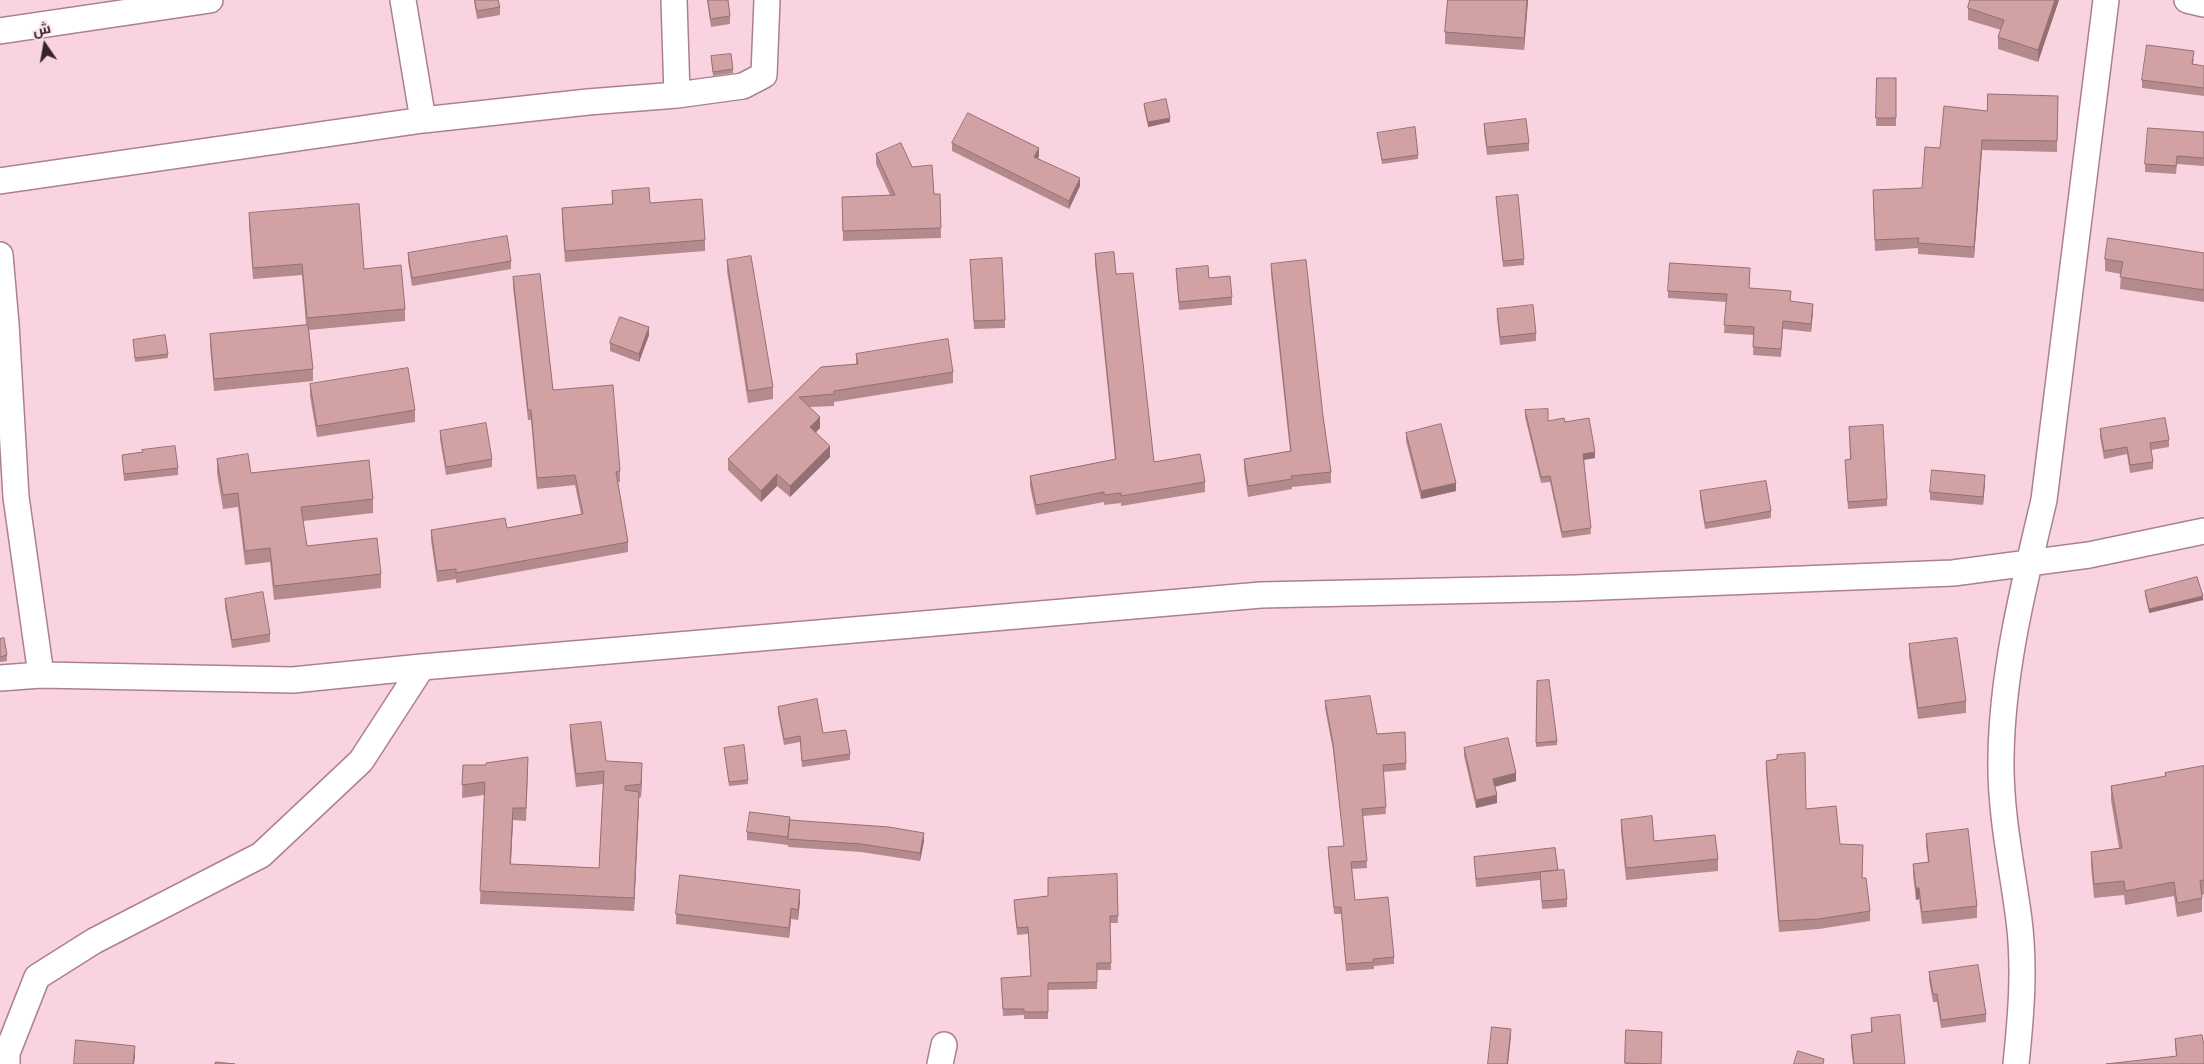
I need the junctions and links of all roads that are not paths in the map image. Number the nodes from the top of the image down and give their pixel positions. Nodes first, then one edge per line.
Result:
1 (210, 0) edge
2 (403, 0) edge
3 (674, 0) edge
4 (767, 0) edge
5 (2106, 0) edge
6 (2186, 0) edge
7 (2204, 4) edge
8 (0, 31) edge
9 (677, 95) junction
10 (423, 120) junction
11 (0, 180) edge
12 (0, 255) edge
13 (3, 324) edge
14 (8, 498) edge
15 (2204, 531) edge
16 (2029, 563) junction
17 (422, 667) junction
18 (41, 675) junction
19 (0, 678) edge
20 (7, 1064) edge
21 (2016, 1064) edge

1 - 8 street
2 - 10 street
3 - 9 street
4 - 9 street
5 - 16 street
6 - 7 street
9 - 10 street
10 - 11 street
12 - 13 street
13 - 14 street
14 - 18 street
15 - 16 street
16 - 17 street
16 - 21 street
17 - 18 street
17 - 20 street
18 - 19 street

